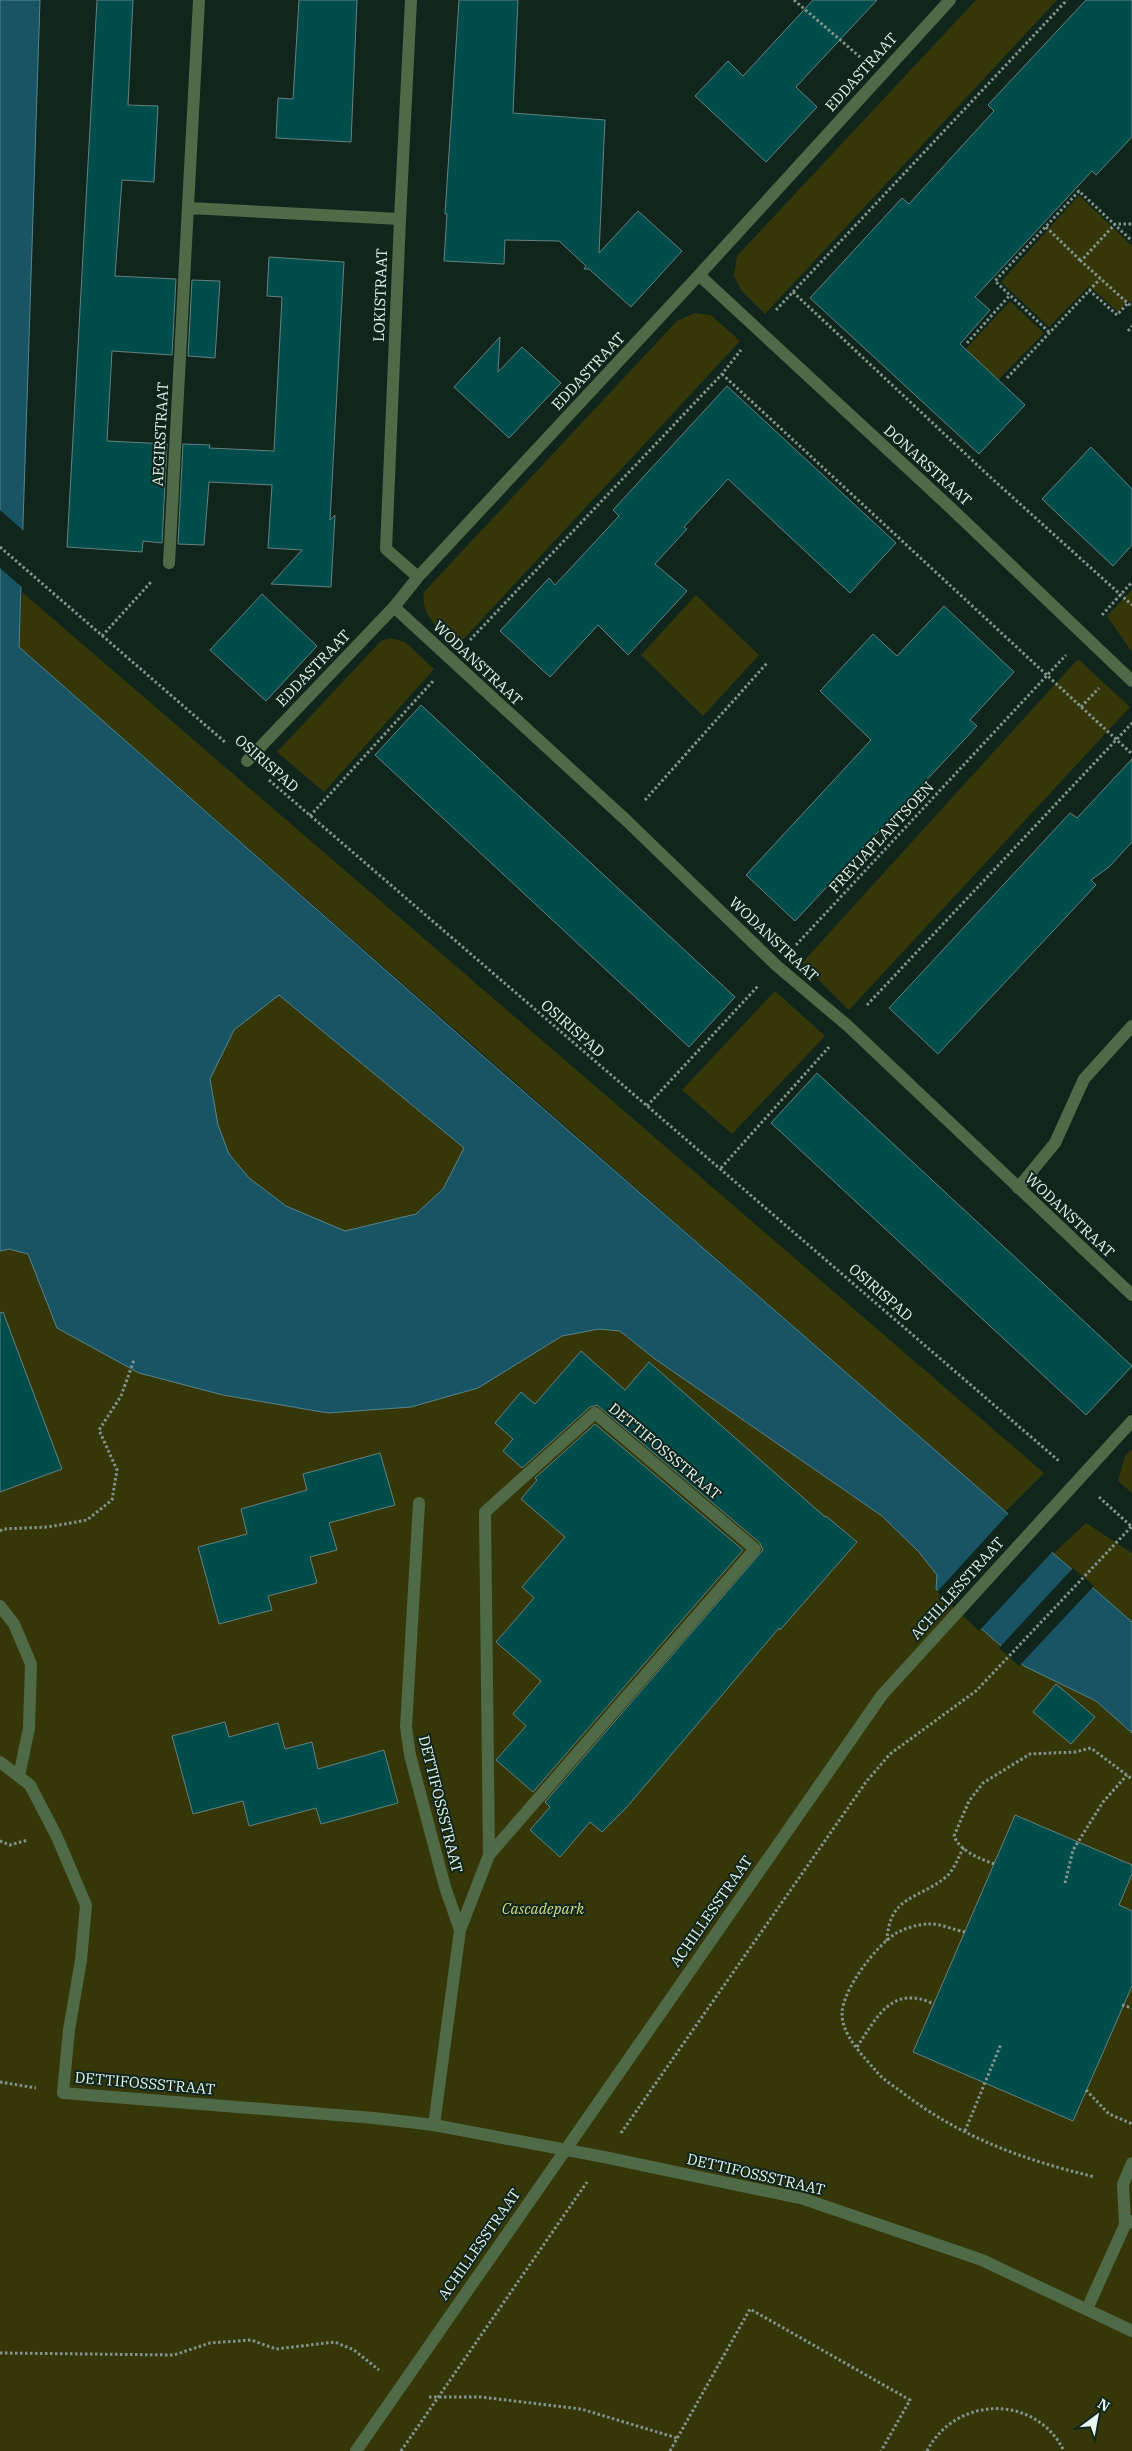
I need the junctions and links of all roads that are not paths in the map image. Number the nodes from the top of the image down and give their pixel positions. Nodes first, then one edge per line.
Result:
1 (199, 0) edge
2 (411, 0) edge
3 (950, 0) edge
4 (189, 208) junction
5 (400, 219) junction
6 (699, 275) junction
7 (169, 564) road end
8 (418, 577) junction
9 (394, 607) junction
10 (1132, 682) edge
11 (247, 761) road end
12 (1132, 1026) edge
13 (1018, 1188) junction
14 (1132, 1295) edge
15 (1132, 1422) edge
16 (419, 1503) dead end
17 (0, 1606) edge
18 (0, 1762) edge
19 (19, 1776) junction
20 (488, 1855) junction
21 (460, 1930) junction
22 (434, 2125) junction
23 (564, 2151) junction
24 (1132, 2163) edge
25 (1128, 2223) edge
26 (1086, 2309) junction
27 (1132, 2331) edge
28 (356, 2451) edge

1 - 4 street, AEGIRSTRAAT
2 - 5 street, LOKISTRAAT
3 - 6 street, EDDASTRAAT
4 - 5 street
4 - 7 street, AEGIRSTRAAT
5 - 8 street, LOKISTRAAT
6 - 8 street, EDDASTRAAT
6 - 10 street, DONARSTRAAT
8 - 9 street, EDDASTRAAT
9 - 11 street, EDDASTRAAT
9 - 13 street, WODANSTRAAT
12 - 13 street
13 - 14 street, WODANSTRAAT
15 - 23 street, ACHILLESSTRAAT
16 - 21 street, DETTIFOSSSTRAAT
17 - 19 street
18 - 19 street, DETTIFOSSSTRAAT
19 - 22 street, DETTIFOSSSTRAAT
20 - 20 street, DETTIFOSSSTRAAT
20 - 21 street, DETTIFOSSSTRAAT
21 - 22 street, DETTIFOSSSTRAAT
22 - 23 street, DETTIFOSSSTRAAT
23 - 26 street, DETTIFOSSSTRAAT
23 - 28 street, ACHILLESSTRAAT
24 - 25 street
25 - 26 street
26 - 27 street, DETTIFOSSSTRAAT

